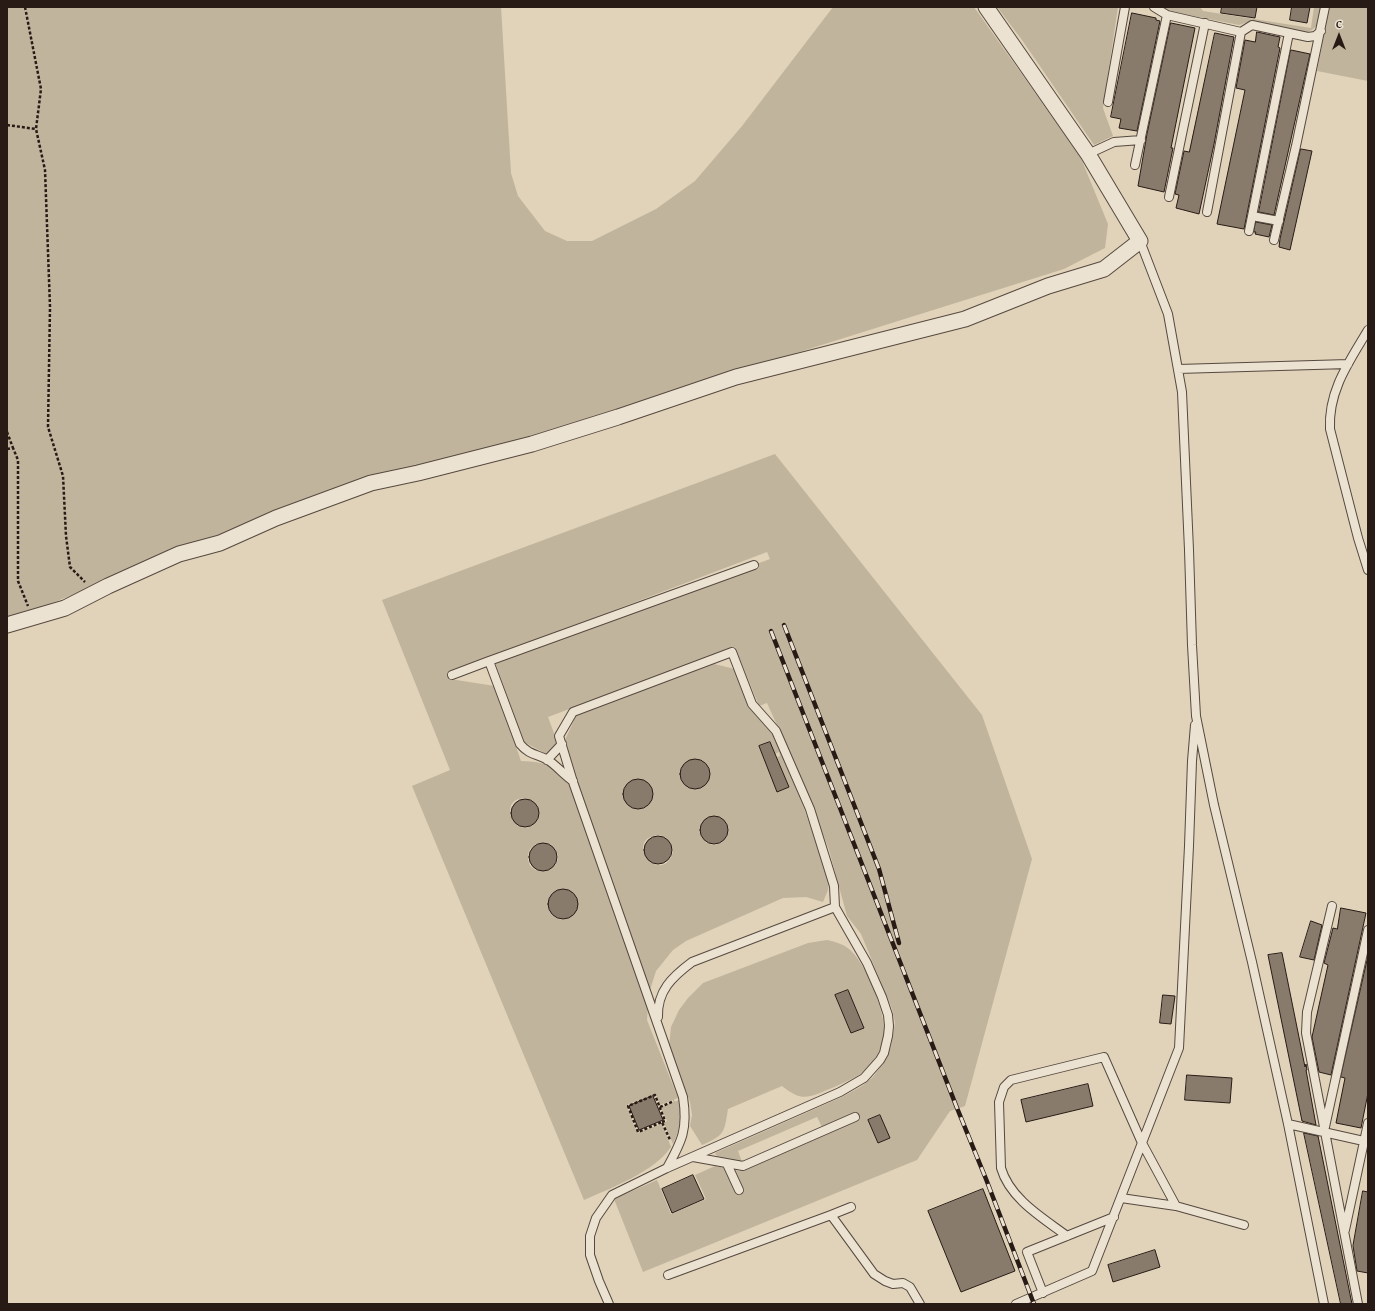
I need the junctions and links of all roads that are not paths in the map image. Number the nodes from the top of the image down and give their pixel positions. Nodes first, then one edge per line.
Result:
1 (986, 7) edge
2 (1125, 7) edge
3 (1154, 7) edge
4 (1325, 7) edge
5 (1167, 15) junction
6 (1205, 24) junction
7 (1321, 31) junction
8 (1241, 32) junction
9 (1289, 33) junction
10 (1108, 102) dead end
11 (1141, 140) junction
12 (1088, 154) junction
13 (1136, 165) dead end
14 (1169, 197) dead end
15 (1207, 212) dead end
16 (1252, 216) junction
17 (1278, 221) junction
18 (1249, 231) dead end
19 (1140, 240) junction
20 (1274, 240) dead end
21 (1368, 330) edge
22 (1348, 364) junction
23 (1178, 369) junction
24 (754, 564) dead end
25 (1368, 570) edge
26 (7, 625) edge
27 (489, 661) junction
28 (452, 675) dead end
29 (1196, 716) junction
30 (562, 744) junction
31 (547, 760) junction
32 (573, 782) junction
33 (1332, 906) dead end
34 (835, 907) junction
35 (1368, 930) edge
36 (658, 1024) junction
37 (855, 1117) dead end
38 (1368, 1123) edge
39 (1288, 1124) junction
40 (1324, 1132) junction
41 (1366, 1141) edge
42 (1142, 1143) junction
43 (693, 1157) junction
44 (727, 1164) junction
45 (667, 1168) junction
46 (739, 1190) dead end
47 (1120, 1198) junction
48 (1176, 1206) junction
49 (850, 1207) dead end
50 (831, 1215) junction
51 (1114, 1217) junction
52 (1244, 1225) dead end
53 (1344, 1234) junction
54 (1067, 1236) junction
55 (668, 1275) dead end
56 (1043, 1293) junction
57 (609, 1304) edge
58 (920, 1304) edge
59 (1016, 1304) edge
60 (1324, 1304) edge
61 (1358, 1304) edge

1 - 12 street
2 - 10 lane
3 - 5 lane
4 - 7 lane
5 - 6 lane
5 - 11 lane
6 - 8 lane
6 - 14 lane
7 - 9 lane
7 - 17 lane
8 - 9 lane
8 - 15 lane
9 - 16 lane
11 - 12 lane
11 - 13 lane
12 - 19 street
16 - 17 lane
16 - 18 lane
17 - 20 lane
19 - 23 lane
19 - 26 street
21 - 22 lane
22 - 23 lane
22 - 25 lane
23 - 29 lane
24 - 27 lane
27 - 28 lane
27 - 31 lane
29 - 39 lane
29 - 42 lane
30 - 31 lane
30 - 32 lane
30 - 34 lane
31 - 32 lane
32 - 36 lane
33 - 40 lane
34 - 36 lane
34 - 43 lane
35 - 40 lane
36 - 45 lane
37 - 44 lane
38 - 41 lane
39 - 40 lane
39 - 60 lane
40 - 41 lane
40 - 53 lane
41 - 53 lane
42 - 47 lane
42 - 48 lane
42 - 54 lane
43 - 44 lane
43 - 45 lane
44 - 46 lane
45 - 57 lane
47 - 48 lane
47 - 51 lane
48 - 52 lane
49 - 50 lane
50 - 55 lane
50 - 58 lane
51 - 54 lane
51 - 56 lane
53 - 61 lane
54 - 56 lane
56 - 59 lane

